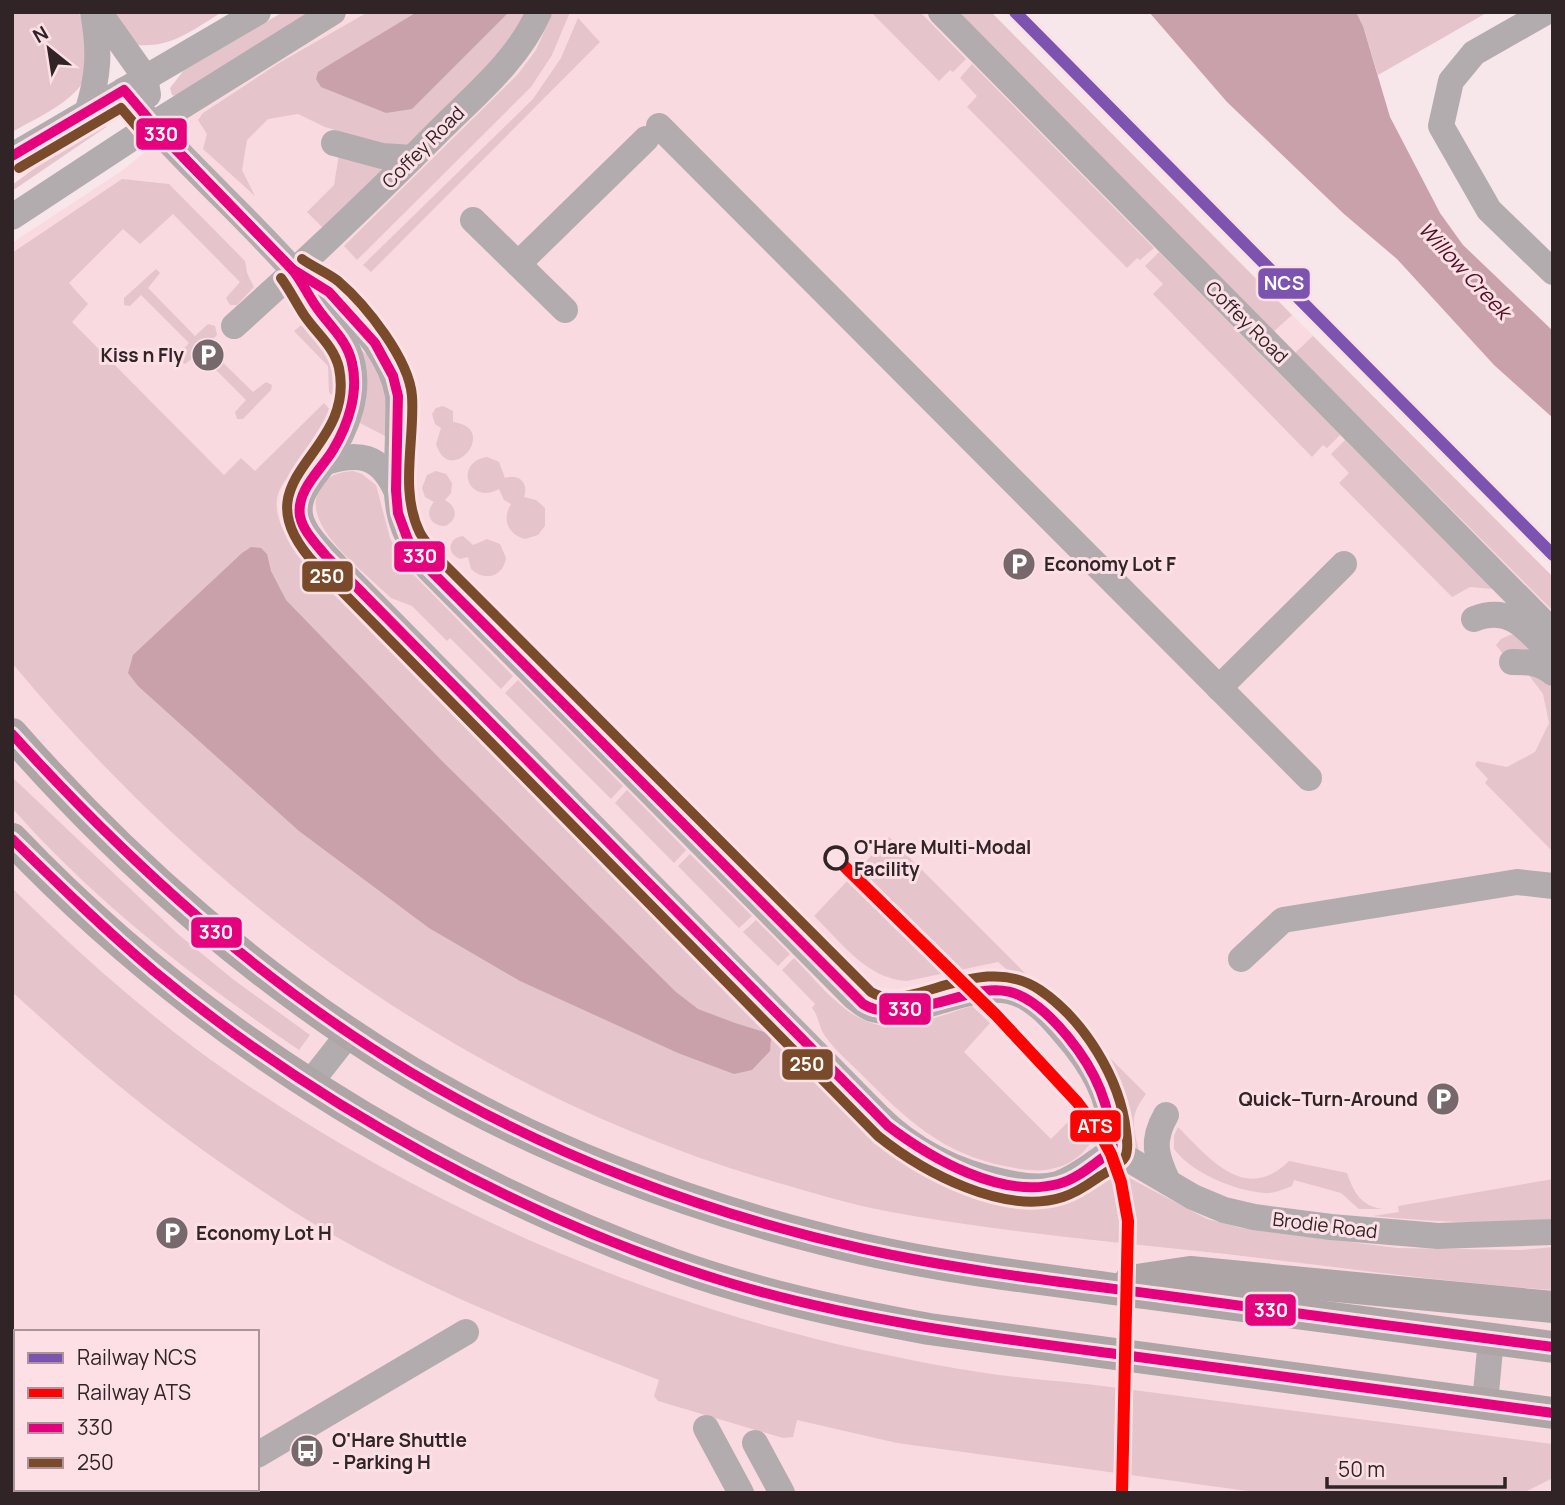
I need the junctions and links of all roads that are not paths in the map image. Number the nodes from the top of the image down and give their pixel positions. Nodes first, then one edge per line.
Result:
1 (93, 12) edge
2 (99, 12) edge
3 (258, 12) edge
4 (333, 12) edge
5 (539, 12) edge
6 (941, 12) edge
7 (1546, 12) edge
8 (135, 84) junction
9 (87, 113) junction
10 (152, 125) junction
11 (334, 143) dead end
12 (12, 156) edge
13 (412, 158) junction
14 (12, 217) edge
15 (473, 220) dead end
16 (518, 264) junction
17 (294, 271) junction
18 (1553, 272) edge
19 (565, 310) dead end
20 (234, 326) dead end
21 (324, 463) junction
22 (396, 490) junction
23 (1344, 564) dead end
24 (1474, 619) dead end
25 (1553, 632) edge
26 (1553, 656) edge
27 (1512, 662) dead end
28 (1553, 673) edge
29 (1219, 688) junction
30 (12, 734) edge
31 (1309, 778) dead end
32 (12, 839) edge
33 (1553, 886) edge
34 (1241, 959) dead end
35 (350, 1032) junction
36 (310, 1083) junction
37 (1166, 1115) dead end
38 (1113, 1150) junction
39 (1168, 1182) junction
40 (1553, 1232) edge
41 (1096, 1286) junction
42 (1553, 1307) edge
43 (466, 1332) dead end
44 (1491, 1339) junction
45 (1553, 1347) edge
46 (1485, 1403) junction
47 (1553, 1413) edge
48 (706, 1428) dead end
49 (755, 1443) dead end
50 (259, 1454) edge
51 (782, 1492) edge
52 (741, 1493) edge

1 - 9 street
2 - 8 street
3 - 8 street
4 - 10 street
5 - 13 street, Coffey Road
6 - 25 street, Coffey Road
7 - 18 street
8 - 9 street
8 - 10 street
9 - 12 street
10 - 14 street
10 - 17 street
11 - 13 street
13 - 17 street, Coffey Road
15 - 16 street
16 - 19 street
16 - 29 street
17 - 20 street, Coffey Road
17 - 21 street
17 - 22 street
21 - 22 street
21 - 38 street
22 - 38 street
23 - 29 street
24 - 26 street
27 - 28 street
29 - 31 street
30 - 35 main road
32 - 36 main road
33 - 34 street
35 - 36 street
35 - 41 main road
36 - 46 main road
37 - 39 street
38 - 39 street, Brodie Road
39 - 40 street, Brodie Road
41 - 42 main road
41 - 44 main road
43 - 50 street
44 - 45 main road
44 - 46 street
46 - 47 main road
48 - 52 street
49 - 51 street

